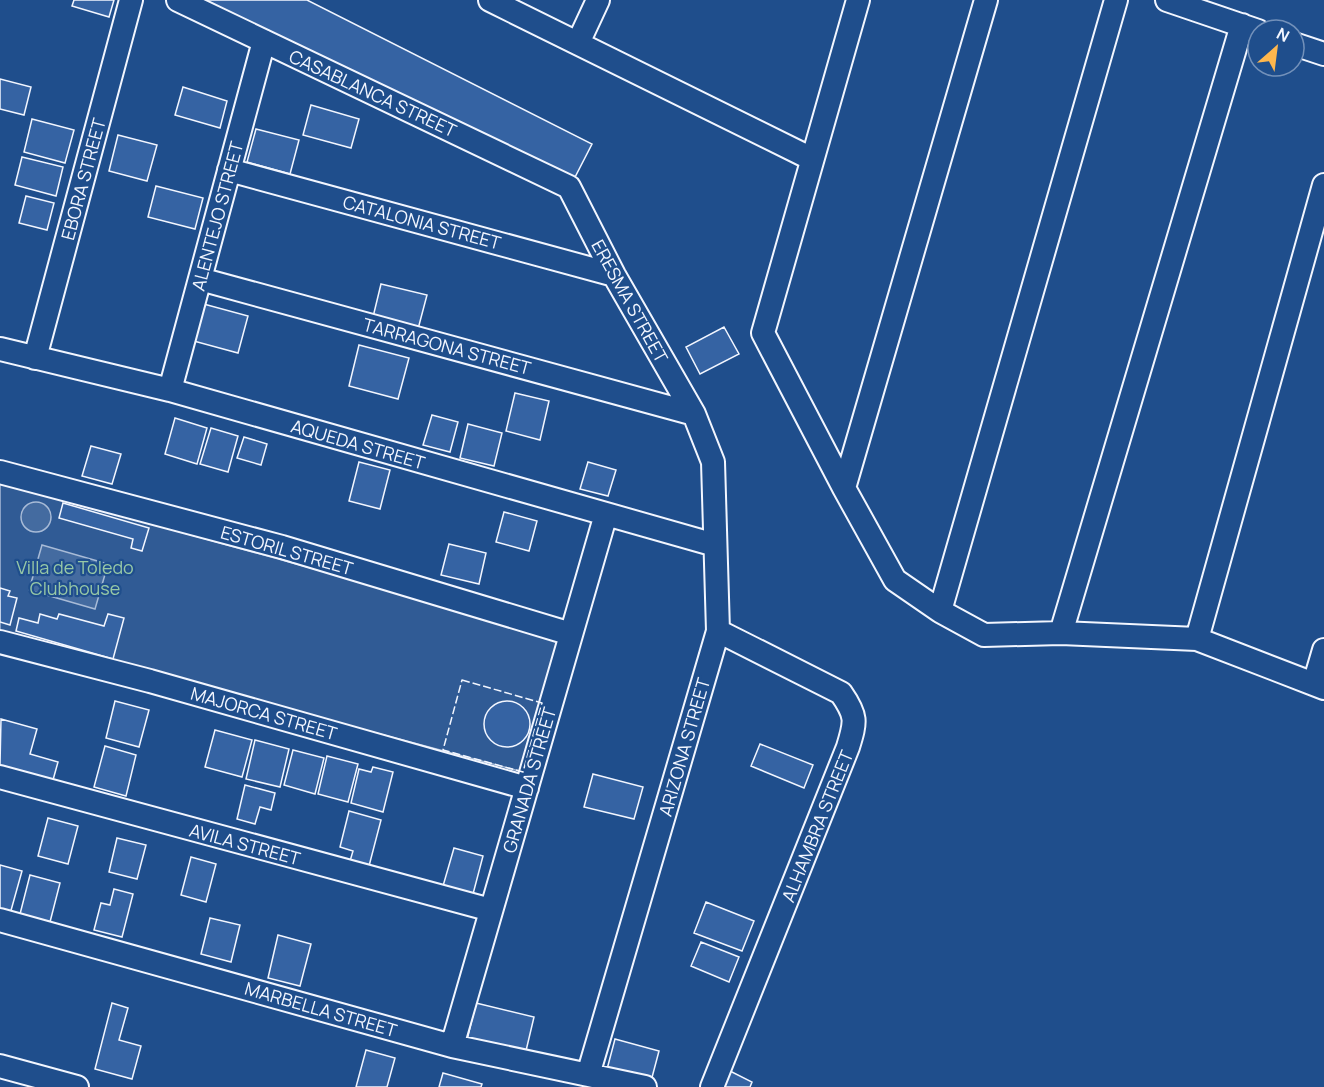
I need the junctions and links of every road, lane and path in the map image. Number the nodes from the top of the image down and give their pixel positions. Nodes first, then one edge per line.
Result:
1 (131, 0) edge
2 (178, 0) edge
3 (490, 0) edge
4 (598, 0) edge
5 (858, 0) edge
6 (986, 0) edge
7 (1116, 0) edge
8 (1167, 0) edge
9 (1246, 27) edge
10 (264, 41) junction
11 (1246, 41) edge
12 (578, 43) junction
13 (1306, 48) edge
14 (1324, 54) edge
15 (812, 159) junction
16 (230, 170) junction
17 (1324, 185) edge
18 (569, 186) joint
19 (614, 275) junction
20 (200, 279) junction
21 (0, 350) edge
22 (35, 358) junction
23 (170, 390) junction
24 (693, 414) junction
25 (0, 472) edge
26 (844, 488) junction
27 (606, 514) junction
28 (715, 545) junction
29 (940, 611) junction
30 (718, 631) junction
31 (1060, 633) junction
32 (571, 634) junction
33 (1197, 639) junction
34 (0, 642) edge
35 (1324, 650) edge
36 (1319, 686) edge
37 (0, 777) edge
38 (527, 788) junction
39 (491, 910) junction
40 (0, 920) edge
41 (452, 1046) junction
42 (0, 1066) edge
43 (588, 1076) junction
44 (77, 1087) edge
45 (645, 1087) edge
46 (711, 1087) edge

1 - 22 street, EBORA STREET
2 - 10 street, CASABLANCA STREET
3 - 12 street
4 - 12 street
5 - 15 street
6 - 26 street
7 - 29 street
8 - 9 street
10 - 16 street, ALENTEJO STREET
10 - 18 street, CASABLANCA STREET
11 - 31 street
12 - 15 street
13 - 14 street
15 - 26 street
16 - 19 street, CATALONIA STREET
16 - 20 street, ALENTEJO STREET
17 - 33 street
18 - 19 street, ERESMA STREET
19 - 24 street, ERESMA STREET
20 - 23 street, ALENTEJO STREET
20 - 24 street, TARRAGONA STREET
21 - 22 street, AQUEDA STREET
22 - 23 street, AQUEDA STREET
23 - 27 street, AQUEDA STREET
24 - 28 street, ARIZONA STREET
25 - 32 street, ESTORIL STREET
26 - 29 street
27 - 28 street, AQUEDA STREET
27 - 32 street, GRANADA STREET
28 - 30 street, ARIZONA STREET
29 - 31 street
30 - 43 street, ARIZONA STREET
30 - 46 street, ALHAMBRA STREET
31 - 33 street
32 - 38 street, GRANADA STREET
33 - 36 street
34 - 38 street, MAJORCA STREET
35 - 36 street
37 - 39 street, AVILA STREET
38 - 39 street, GRANADA STREET
39 - 41 street, GRANADA STREET
40 - 41 street, MARBELLA STREET
41 - 43 street, MARBELLA STREET
42 - 44 street
43 - 45 street, MARBELLA STREET

